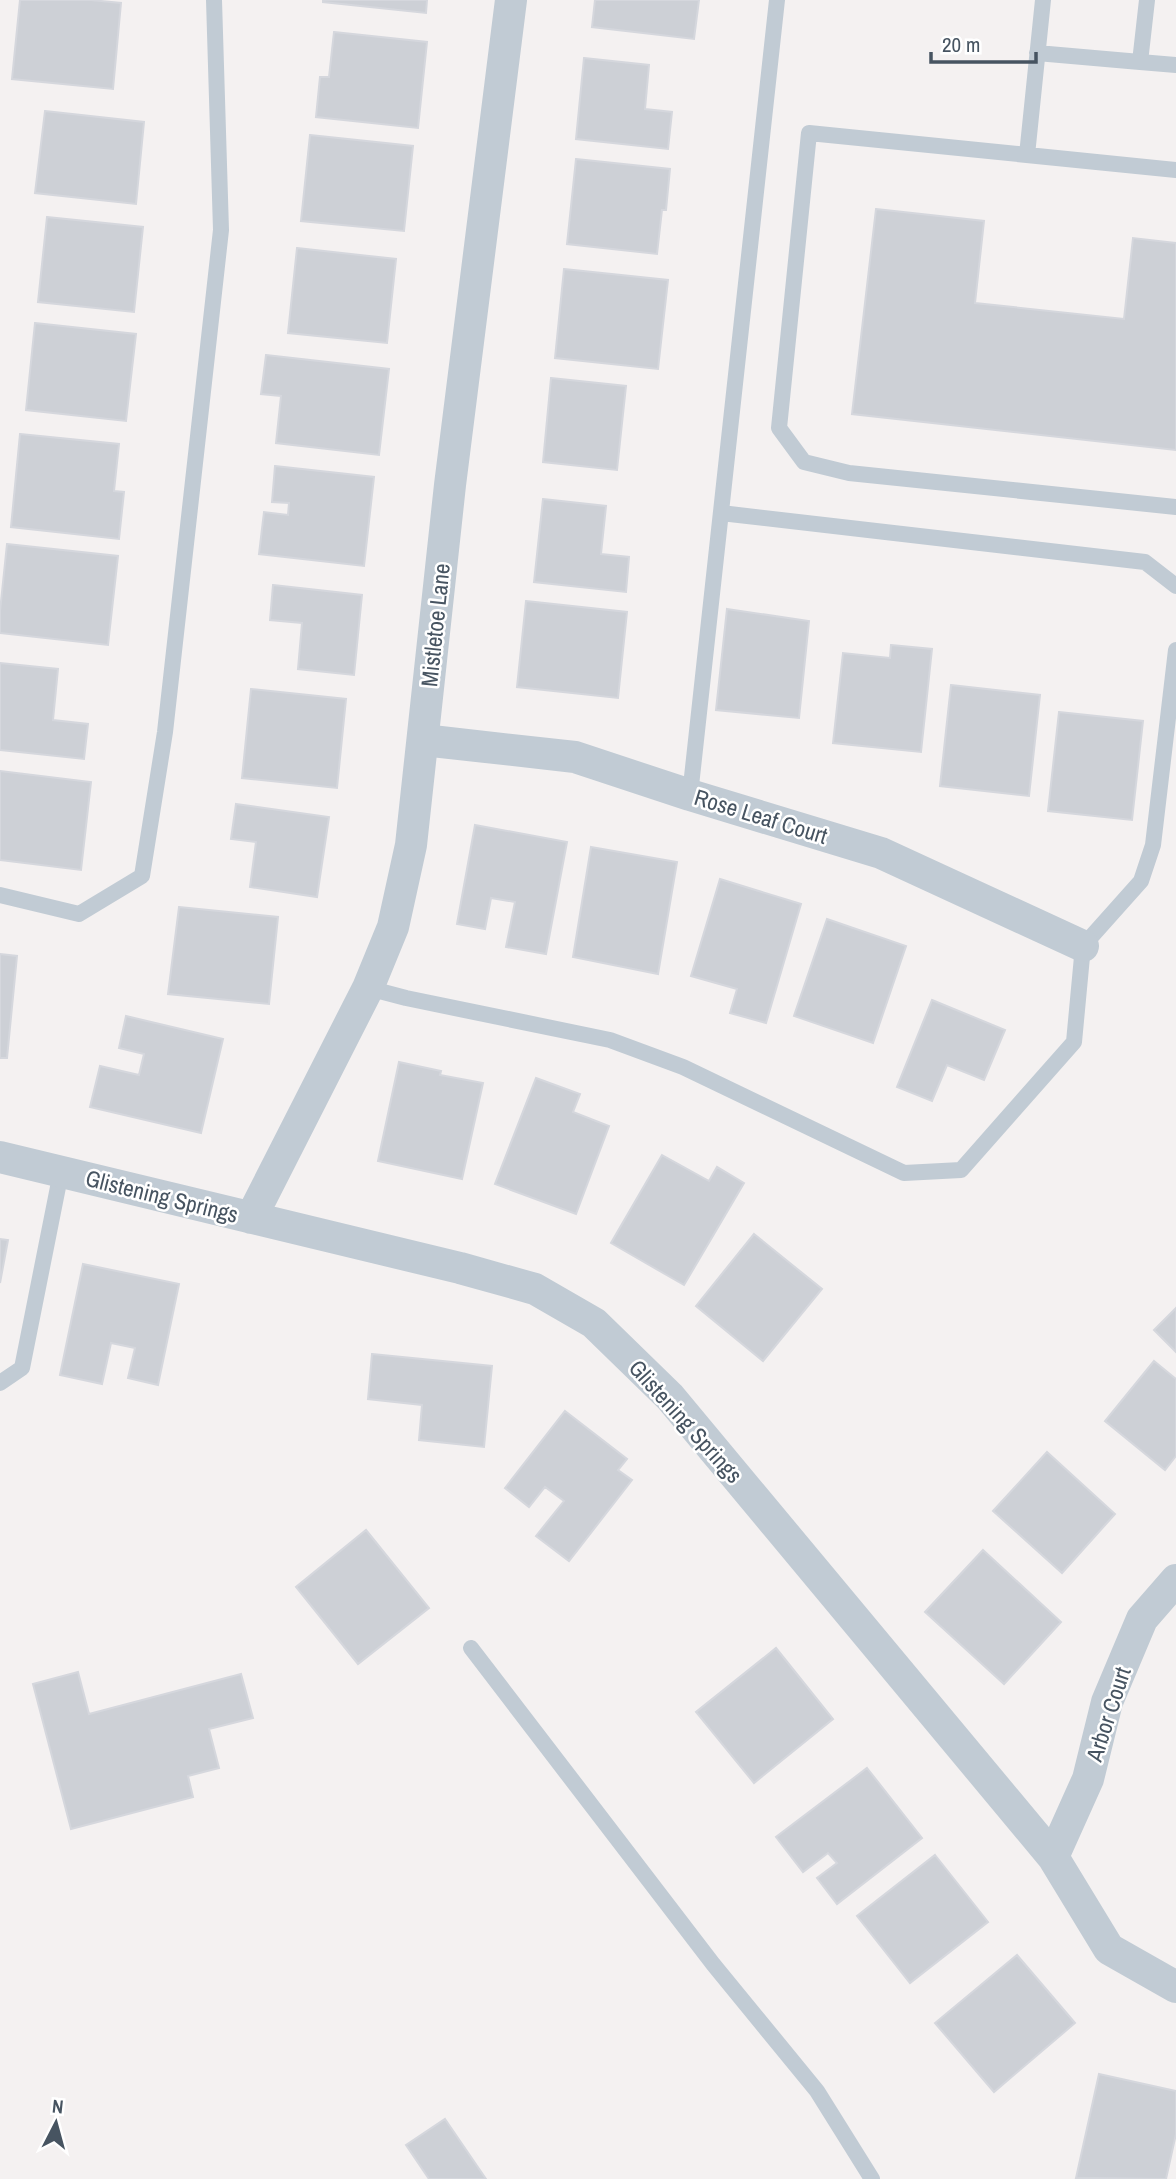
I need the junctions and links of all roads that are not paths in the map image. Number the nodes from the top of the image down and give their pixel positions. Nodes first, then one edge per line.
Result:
1 (214, 0) edge
2 (511, 0) edge
3 (777, 0) edge
4 (1043, 0) edge
5 (1147, 0) edge
6 (1037, 53) junction
7 (1139, 62) junction
8 (1176, 65) edge
9 (1027, 155) junction
10 (1176, 170) edge
11 (1176, 507) edge
12 (721, 513) junction
13 (1176, 586) edge
14 (1176, 650) edge
15 (423, 740) junction
16 (690, 795) junction
17 (0, 895) edge
18 (1083, 946) junction
19 (368, 988) junction
20 (0, 1157) edge
21 (61, 1172) junction
22 (251, 1218) junction
23 (0, 1383) edge
24 (1176, 1580) edge
25 (471, 1648) dead end
26 (1053, 1857) junction
27 (1176, 1987) edge
28 (872, 2179) edge

1 - 17 lane
2 - 15 street, Mistletoe Lane
3 - 12 lane
4 - 6 lane
5 - 7 lane
6 - 7 lane
6 - 9 lane
7 - 8 lane
9 - 10 lane
9 - 11 lane
12 - 13 lane
12 - 16 lane
14 - 18 lane
15 - 16 street, Rose Leaf Court
15 - 19 street, Mistletoe Lane
16 - 18 street, Rose Leaf Court
18 - 19 lane
19 - 22 street, Mistletoe Lane
20 - 21 street, Glistening Springs
21 - 22 street, Glistening Springs
21 - 23 lane
22 - 26 street, Glistening Springs
24 - 26 street, Arbor Court
25 - 28 lane
26 - 27 street, Glistening Springs

